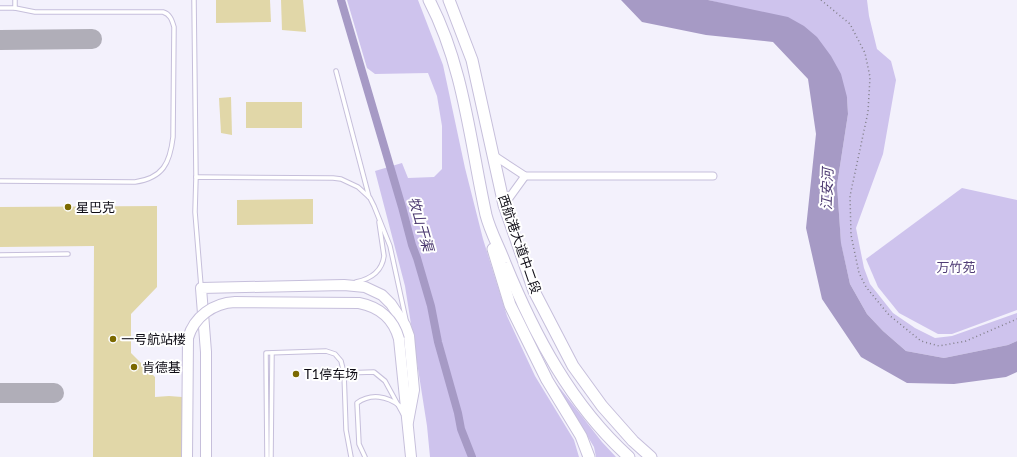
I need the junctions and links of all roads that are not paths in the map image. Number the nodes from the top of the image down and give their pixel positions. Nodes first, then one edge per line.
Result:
1 (15, 0) edge
2 (194, 0) edge
3 (429, 0) edge
4 (449, 0) edge
5 (0, 8) edge
6 (15, 8) junction
7 (336, 71) dead end
8 (493, 155) junction
9 (196, 176) junction
10 (525, 176) junction
11 (713, 176) dead end
12 (0, 182) edge
13 (370, 198) junction
14 (504, 205) junction
15 (378, 217) junction
16 (487, 217) junction
17 (68, 254) dead end
18 (0, 255) edge
19 (344, 285) junction
20 (201, 288) junction
21 (404, 337) junction
22 (272, 353) junction
23 (344, 373) junction
24 (400, 406) junction
25 (409, 429) junction
26 (188, 457) edge
27 (206, 457) edge
28 (266, 457) edge
29 (271, 457) edge
30 (351, 457) edge
31 (365, 457) edge
32 (411, 457) edge
33 (414, 457) edge
34 (590, 457) edge
35 (629, 457) edge
36 (651, 457) edge

1 - 6 lane
2 - 9 lane
3 - 16 main road, 西航港大道中二段
4 - 8 main road, 西航港大道中二段
5 - 6 lane
6 - 12 lane
7 - 13 lane
8 - 10 street
8 - 14 main road, 西航港大道中二段
9 - 13 lane
9 - 20 lane
10 - 11 street
10 - 14 street
13 - 15 lane
14 - 36 main road, 西航港大道中二段
15 - 19 lane
15 - 21 lane
16 - 34 main road
16 - 35 main road, 西航港大道中二段
17 - 18 lane
19 - 20 main road
19 - 21 main road
20 - 27 main road
21 - 25 main road
21 - 26 main road, bridge
22 - 23 lane
22 - 28 lane
22 - 29 lane
23 - 24 lane
23 - 30 lane
24 - 25 lane
24 - 31 lane
25 - 32 main road
25 - 33 main road

